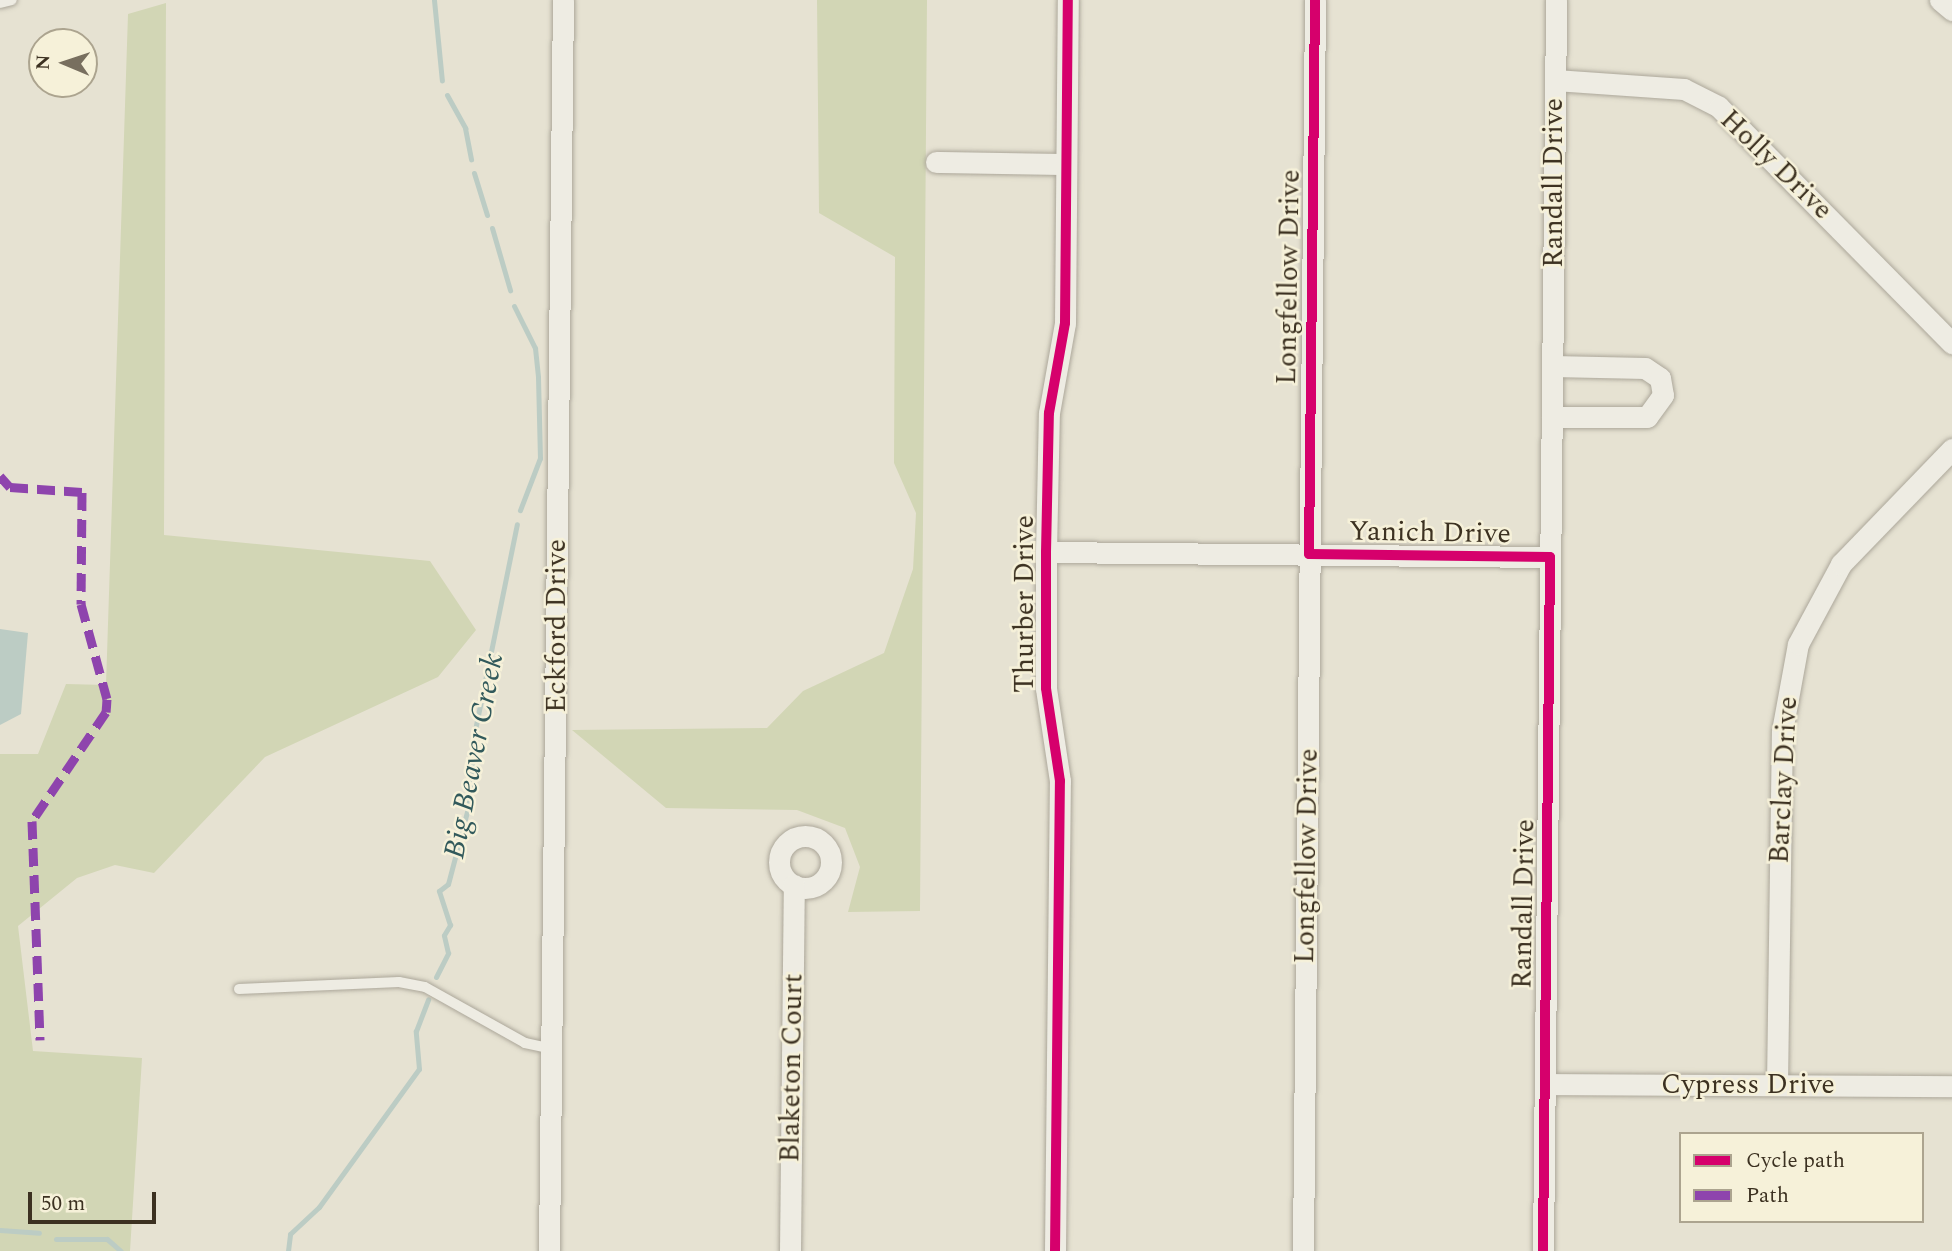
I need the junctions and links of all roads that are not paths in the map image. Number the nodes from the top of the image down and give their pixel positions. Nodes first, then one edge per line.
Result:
1 (12, 0) edge
2 (563, 0) edge
3 (1068, 0) edge
4 (1315, 0) edge
5 (1556, 0) edge
6 (1940, 0) edge
7 (0, 3) edge
8 (1952, 10) edge
9 (1555, 80) junction
10 (936, 162) dead end
11 (1066, 164) junction
12 (1952, 343) edge
13 (1552, 366) junction
14 (1552, 417) junction
15 (1952, 449) edge
16 (1046, 552) junction
17 (1309, 554) junction
18 (1550, 557) junction
19 (794, 885) dead end
20 (239, 989) dead end
21 (553, 1049) junction
22 (1545, 1084) junction
23 (1777, 1084) junction
24 (1952, 1086) edge
25 (549, 1251) edge
26 (790, 1251) edge
27 (1055, 1251) edge
28 (1303, 1251) edge
29 (1543, 1251) edge

1 - 7 lane
2 - 21 street, Eckford Drive
3 - 11 street, Thurber Drive
4 - 17 street, Longfellow Drive
5 - 9 street, Randall Drive
6 - 8 street
9 - 12 street, Holly Drive
9 - 13 street, Randall Drive
10 - 11 street
11 - 16 street, Thurber Drive
13 - 14 street, Randall Drive
13 - 14 street
14 - 18 street, Randall Drive
15 - 23 street, Barclay Drive
16 - 17 street, Yanich Drive
16 - 27 street, Thurber Drive
17 - 18 street, Yanich Drive
17 - 28 street, Longfellow Drive
18 - 22 street, Randall Drive
19 - 26 street, Blaketon Court
20 - 21 lane
21 - 25 street, Eckford Drive
22 - 23 street, Cypress Drive
22 - 29 street, Randall Drive
23 - 24 street, Cypress Drive

